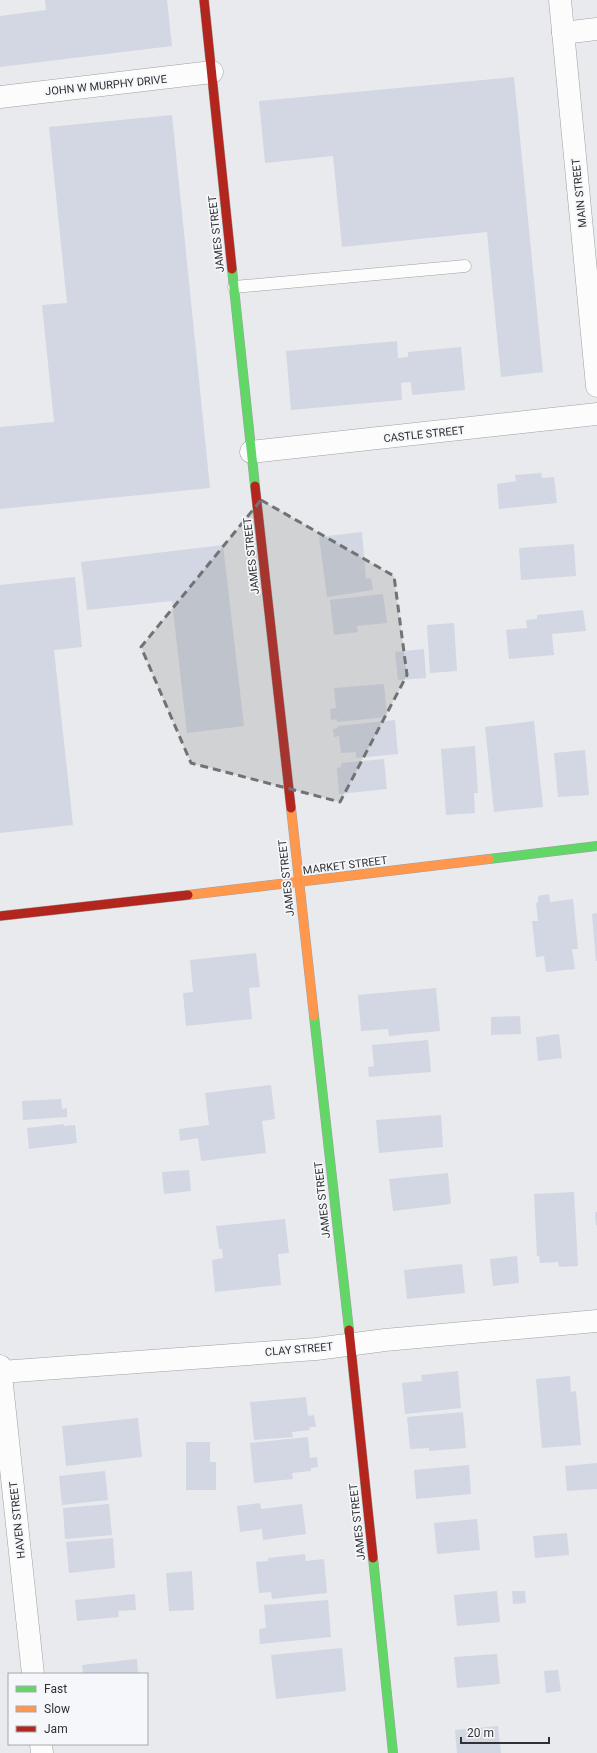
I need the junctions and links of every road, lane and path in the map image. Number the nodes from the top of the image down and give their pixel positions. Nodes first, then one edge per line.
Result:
1 (204, 0) edge
2 (560, 0) edge
3 (597, 29) edge
4 (563, 33) junction
5 (212, 72) junction
6 (0, 97) edge
7 (465, 266) dead end
8 (234, 287) junction
9 (597, 386) edge
10 (597, 414) edge
11 (251, 452) junction
12 (597, 846) edge
13 (299, 883) junction
14 (0, 916) edge
15 (597, 1321) edge
16 (350, 1344) junction
17 (0, 1370) edge
18 (33, 1673) edge
19 (393, 1753) edge

1 - 5 street, JAMES STREET
2 - 4 street, MAIN STREET
3 - 4 street
4 - 9 street, MAIN STREET
5 - 6 street, JOHN W MURPHY DRIVE
5 - 8 street, JAMES STREET
7 - 8 lane
8 - 11 street, JAMES STREET
10 - 11 street, CASTLE STREET
11 - 13 street, JAMES STREET
12 - 13 street, MARKET STREET
13 - 14 street, MARKET STREET
13 - 16 street, JAMES STREET
15 - 16 street, CLAY STREET
16 - 17 street, CLAY STREET
16 - 19 street, JAMES STREET
17 - 18 street, HAVEN STREET

